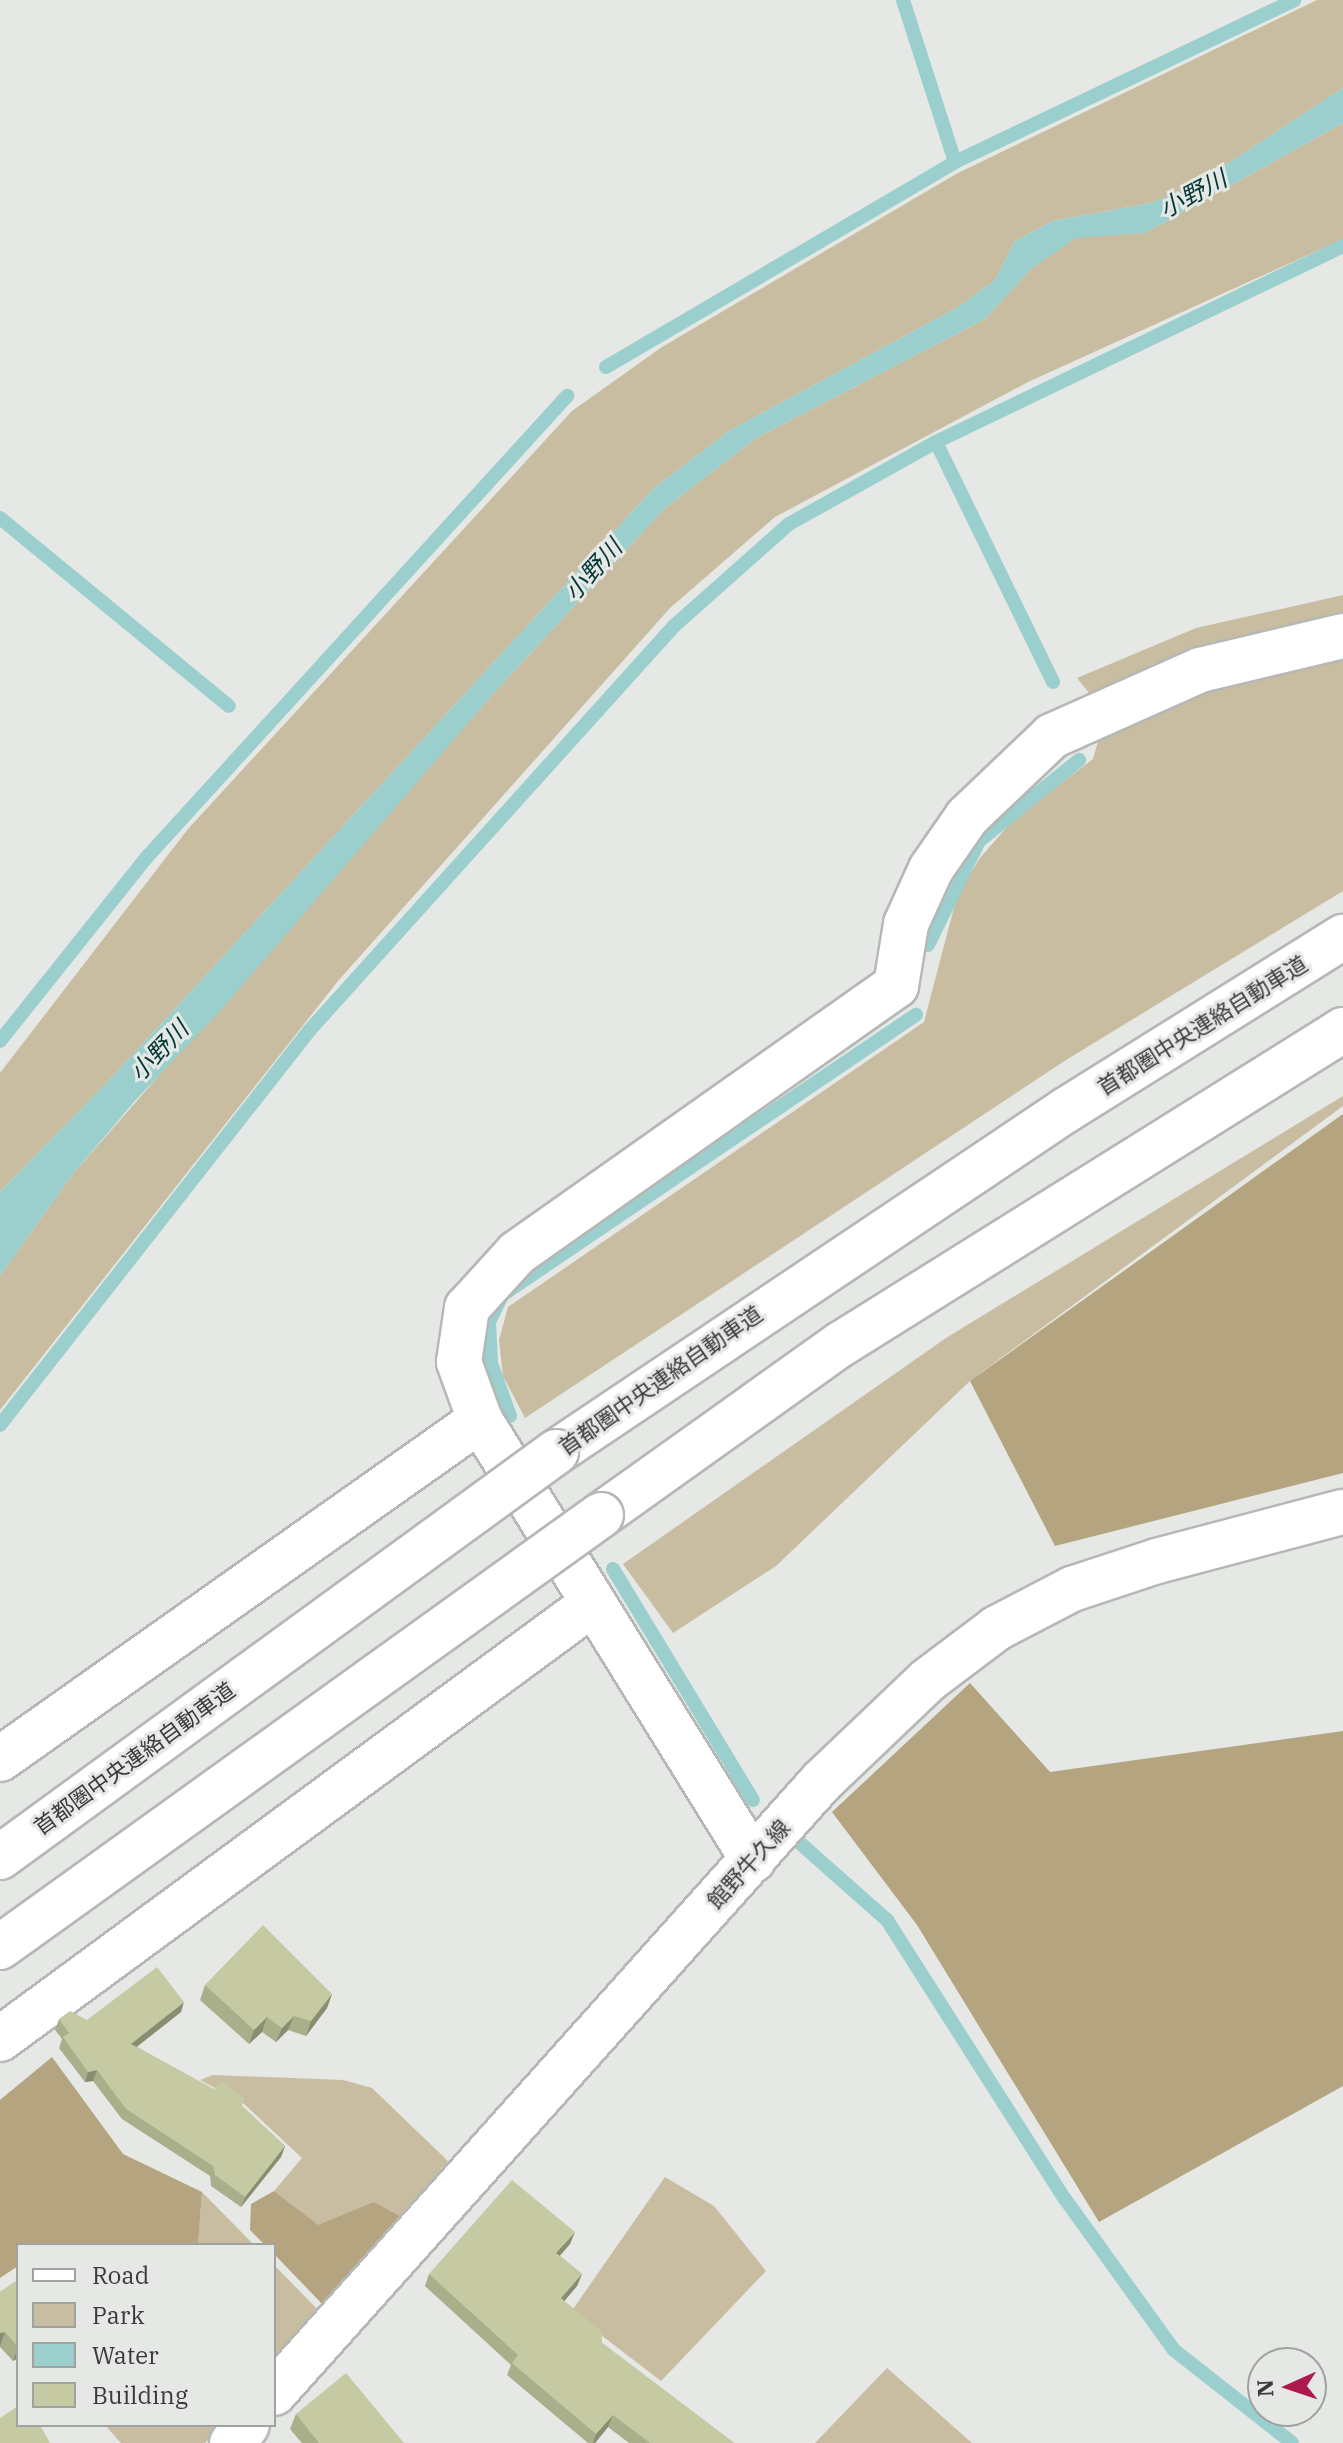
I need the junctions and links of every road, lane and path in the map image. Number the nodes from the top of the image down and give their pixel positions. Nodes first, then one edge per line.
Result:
1 (1343, 636) edge
2 (1343, 937) edge
3 (1343, 1030) edge
4 (480, 1420) junction
5 (1343, 1512) edge
6 (592, 1604) junction
7 (0, 1759) edge
8 (0, 1857) edge
9 (753, 1860) junction
10 (0, 1947) edge
11 (0, 2039) edge
12 (276, 2391) edge
13 (245, 2427) edge
14 (232, 2443) edge

1 - 4 main road
2 - 8 main road, 首都圏中央連絡自動車道, bridge
3 - 10 main road, bridge
4 - 6 main road
4 - 7 main road
5 - 9 main road, 館野牛久線
6 - 9 main road
6 - 11 main road
9 - 12 main road, 館野牛久線
13 - 14 main road

